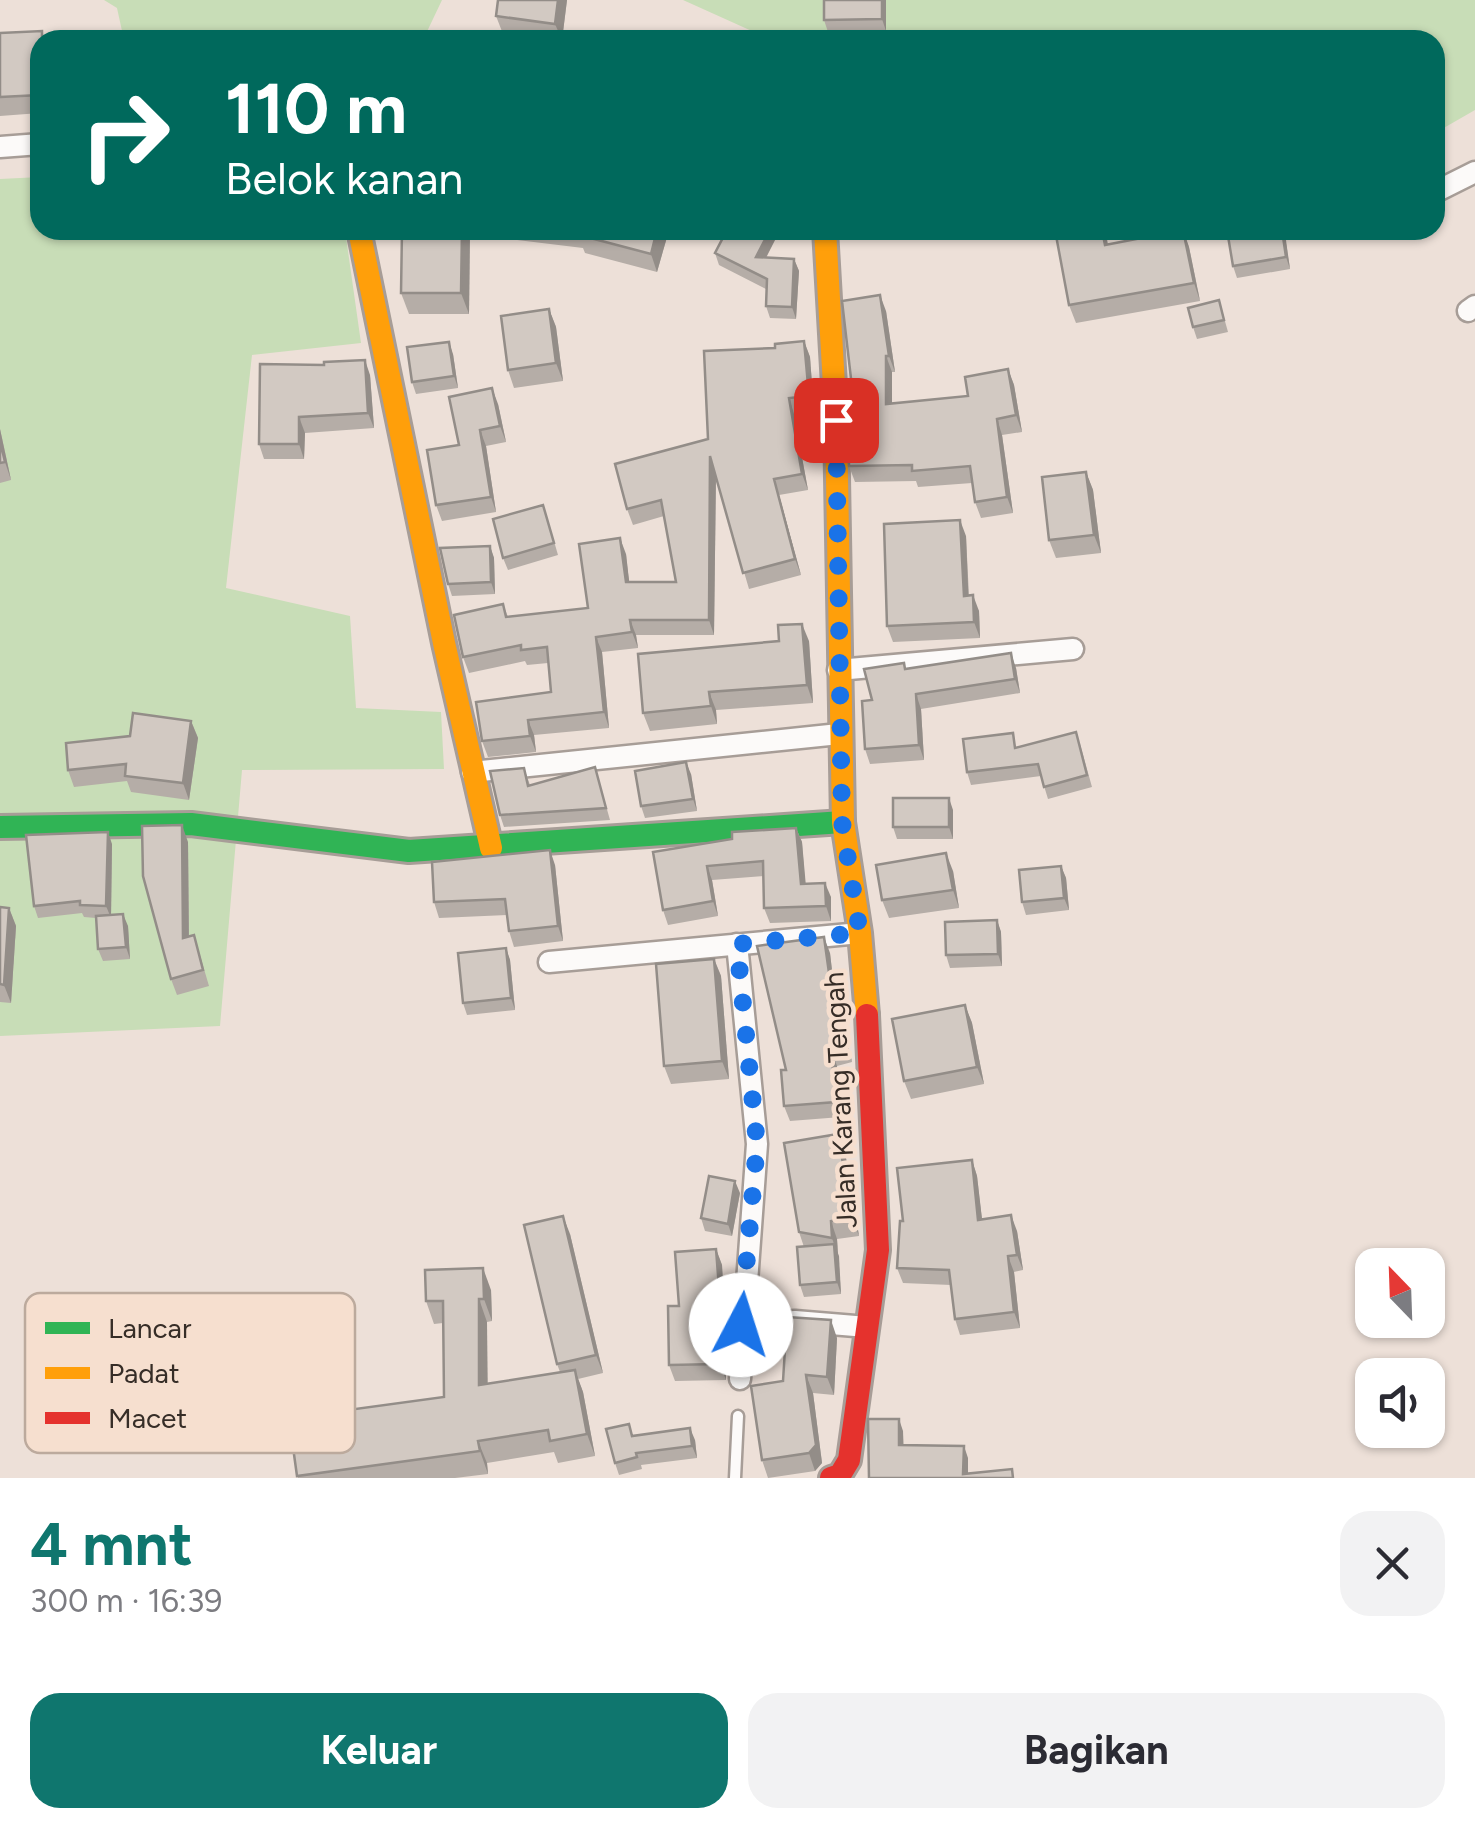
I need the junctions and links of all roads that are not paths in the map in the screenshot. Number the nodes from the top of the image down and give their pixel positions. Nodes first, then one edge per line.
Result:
1 (30, 145) edge
2 (0, 147) edge
3 (1475, 172) edge
4 (1445, 187) edge
5 (360, 240) edge
6 (826, 240) edge
7 (1073, 649) dead end
8 (838, 670) junction
9 (839, 734) junction
10 (472, 772) junction
11 (842, 822) junction
12 (0, 828) edge
13 (491, 848) junction
14 (860, 933) junction
15 (737, 944) junction
16 (549, 962) dead end
17 (741, 1325) junction
18 (867, 1327) junction
19 (740, 1379) dead end
20 (738, 1416) dead end
21 (736, 1478) edge
22 (831, 1478) edge

1 - 2 street
3 - 4 street
5 - 10 street
6 - 8 street, Jalan Karang Tengah
7 - 8 street
8 - 9 street, Jalan Karang Tengah
9 - 10 street
9 - 11 street, Jalan Karang Tengah
10 - 13 street
11 - 13 street
11 - 14 street, Jalan Karang Tengah
12 - 13 street
14 - 15 street
14 - 18 street, Jalan Karang Tengah
15 - 16 street
15 - 17 street
17 - 18 street
17 - 19 street
18 - 22 street, Jalan Karang Tengah
20 - 21 lane

